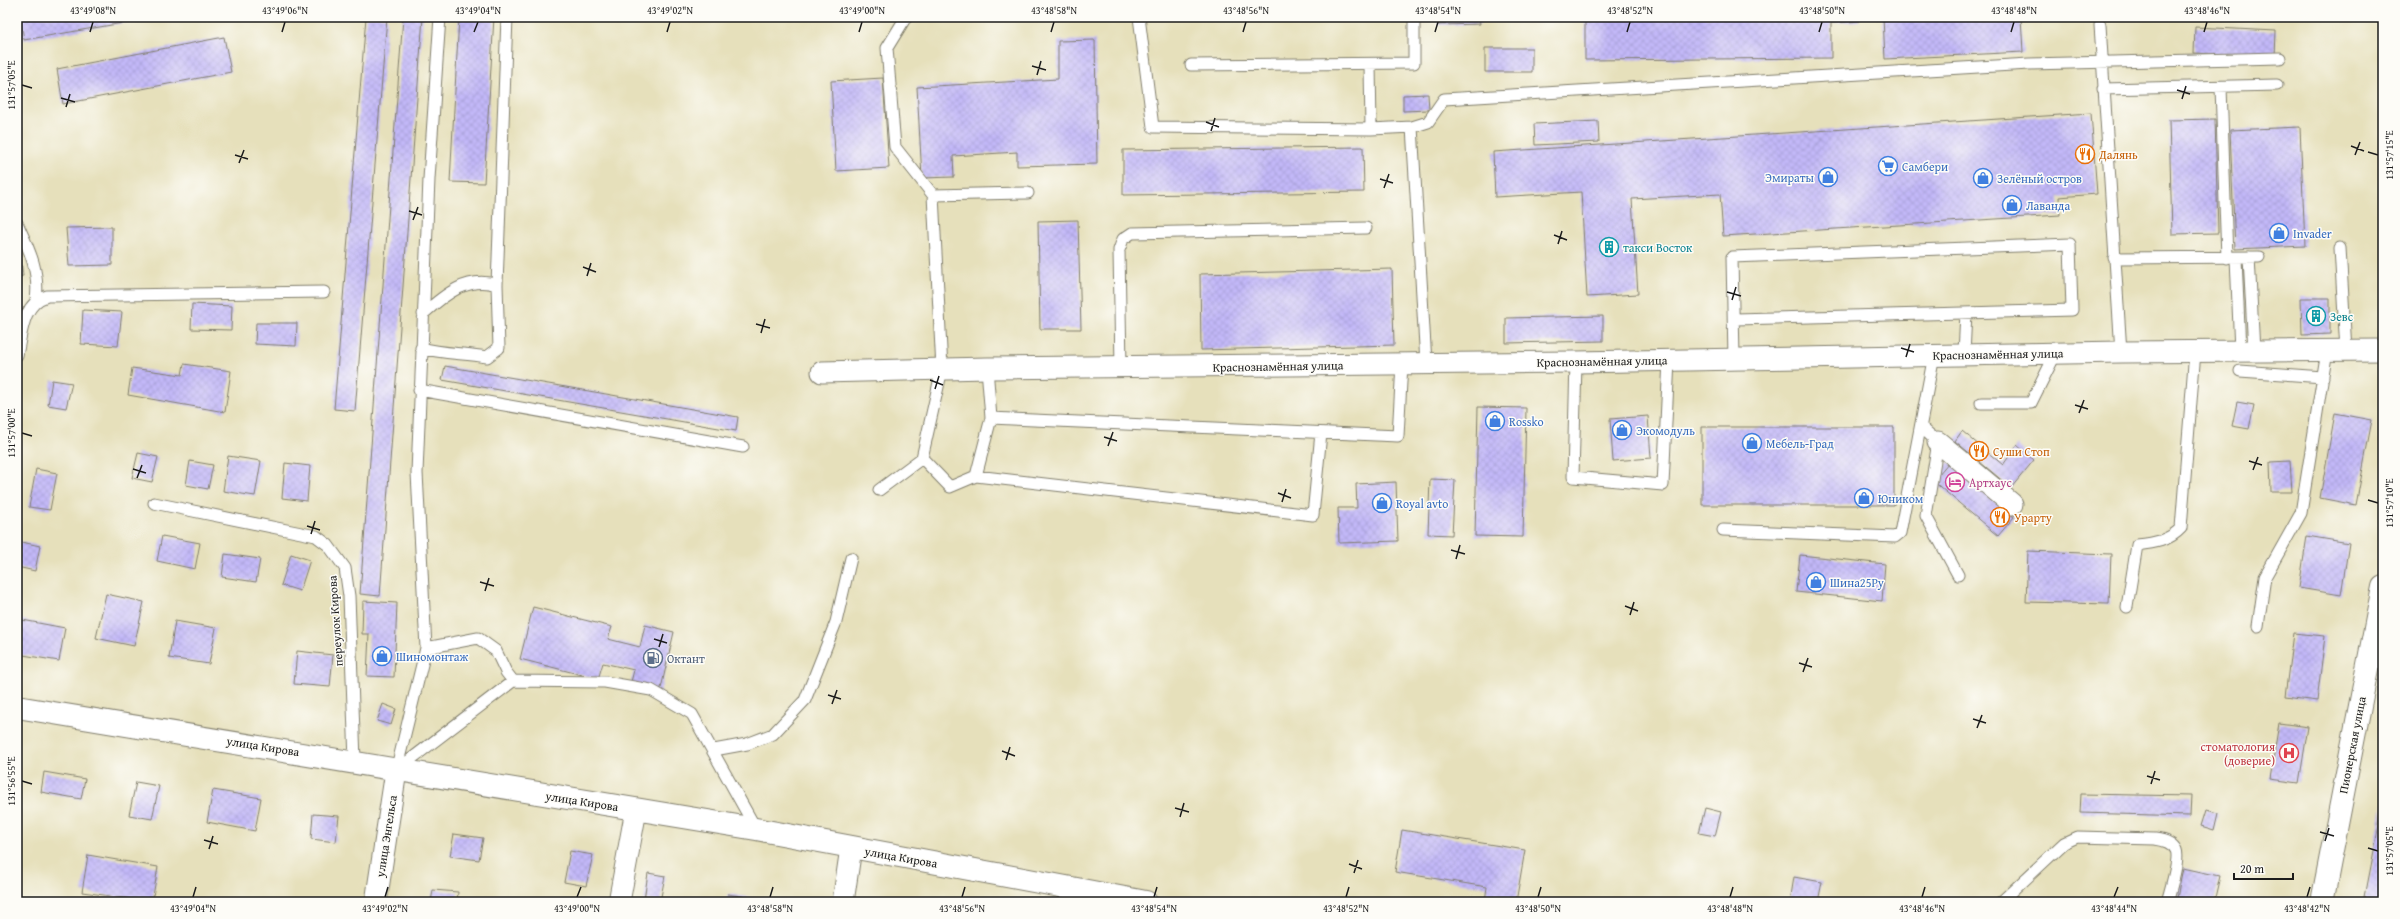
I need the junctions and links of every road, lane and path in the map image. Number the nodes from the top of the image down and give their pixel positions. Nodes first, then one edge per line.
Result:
1 (440, 17) edge
2 (507, 17) edge
3 (906, 17) edge
4 (1139, 17) edge
5 (1414, 17) edge
6 (2100, 25) dead end
7 (2280, 58) dead end
8 (2101, 62) junction
9 (1370, 64) junction
10 (1191, 65) dead end
11 (2277, 85) dead end
12 (2221, 87) junction
13 (2103, 89) junction
14 (1412, 127) junction
15 (1371, 129) junction
16 (1028, 193) dead end
17 (933, 196) junction
18 (17, 223) edge
19 (1366, 228) dead end
20 (2340, 248) dead end
21 (2114, 258) junction
22 (2232, 258) junction
23 (497, 285) junction
24 (324, 292) dead end
25 (36, 300) junction
26 (1966, 313) junction
27 (423, 314) junction
28 (1735, 319) junction
29 (421, 348) junction
30 (2337, 350) junction
31 (2383, 350) edge
32 (2195, 351) junction
33 (2121, 352) junction
34 (2056, 353) junction
35 (1964, 354) junction
36 (17, 355) edge
37 (1934, 355) junction
38 (2245, 357) junction
39 (1734, 359) junction
40 (1669, 360) junction
41 (1576, 362) junction
42 (1426, 363) junction
43 (1402, 364) junction
44 (987, 368) junction
45 (1121, 368) junction
46 (942, 369) junction
47 (822, 372) dead end
48 (2323, 377) junction
49 (419, 390) junction
50 (1981, 403) dead end
51 (991, 418) junction
52 (1922, 428) junction
53 (1321, 433) junction
54 (1938, 442) junction
55 (743, 447) dead end
56 (922, 458) junction
57 (976, 476) junction
58 (879, 490) dead end
59 (154, 503) dead end
60 (2012, 504) dead end
61 (1723, 530) dead end
62 (851, 558) dead end
63 (1958, 575) dead end
64 (2383, 587) edge
65 (2127, 607) dead end
66 (2258, 626) dead end
67 (426, 648) junction
68 (2376, 663) edge
69 (513, 681) junction
70 (17, 707) edge
71 (714, 750) junction
72 (355, 761) junction
73 (396, 771) junction
74 (636, 810) junction
75 (756, 829) junction
76 (851, 848) junction
77 (376, 902) edge
78 (619, 902) edge
79 (843, 902) edge
80 (1146, 902) edge
81 (2001, 902) edge
82 (2167, 902) edge
83 (2322, 902) edge

1 - 27 lane
2 - 23 lane
3 - 17 lane
4 - 15 lane
5 - 9 lane
6 - 8 lane
7 - 8 lane
8 - 13 lane
8 - 14 lane
9 - 10 lane
9 - 15 lane
11 - 12 lane
12 - 13 lane
12 - 22 lane
13 - 21 lane
14 - 15 lane
14 - 42 lane
16 - 17 lane
17 - 46 lane
18 - 25 lane
19 - 45 lane
20 - 30 lane
21 - 22 lane
21 - 33 lane
22 - 38 lane
22 - 38 lane
23 - 27 lane
23 - 29 lane
24 - 25 lane
25 - 36 lane
26 - 28 lane
26 - 28 lane
26 - 35 lane
27 - 29 lane
28 - 39 lane
29 - 49 lane
30 - 31 street, Краснознамённая улица
30 - 38 street, Краснознамённая улица
30 - 48 lane
32 - 33 street, Краснознамённая улица
32 - 38 street, Краснознамённая улица
32 - 65 lane
33 - 34 street, Краснознамённая улица
34 - 35 street, Краснознамённая улица
34 - 50 lane
35 - 37 street, Краснознамённая улица
37 - 39 street, Краснознамённая улица
37 - 52 lane
38 - 48 lane
39 - 40 street, Краснознамённая улица
40 - 41 street, Краснознамённая улица
40 - 41 lane
41 - 42 street, Краснознамённая улица
42 - 43 street, Краснознамённая улица
43 - 45 street, Краснознамённая улица
43 - 53 lane
44 - 45 street, Краснознамённая улица
44 - 46 street, Краснознамённая улица
44 - 51 lane
46 - 47 street, Краснознамённая улица
46 - 56 lane
48 - 66 lane
49 - 55 lane
49 - 67 lane
51 - 53 lane
51 - 57 lane
52 - 54 lane
52 - 61 lane
53 - 57 lane
54 - 60 street
54 - 63 lane
56 - 57 lane
56 - 58 lane
59 - 72 lane, переулок Кирова
62 - 71 lane
64 - 68 highway, Пионерская улица
67 - 69 lane
67 - 73 lane
68 - 83 highway, Пионерская улица
69 - 71 lane
69 - 73 lane
70 - 72 highway, улица Кирова
71 - 75 lane
72 - 73 highway, улица Кирова
73 - 74 highway, улица Кирова
73 - 77 street, улица Энгельса
74 - 75 highway, улица Кирова
74 - 78 street
75 - 76 highway, улица Кирова
76 - 79 street
76 - 80 highway, улица Кирова
81 - 82 lane

